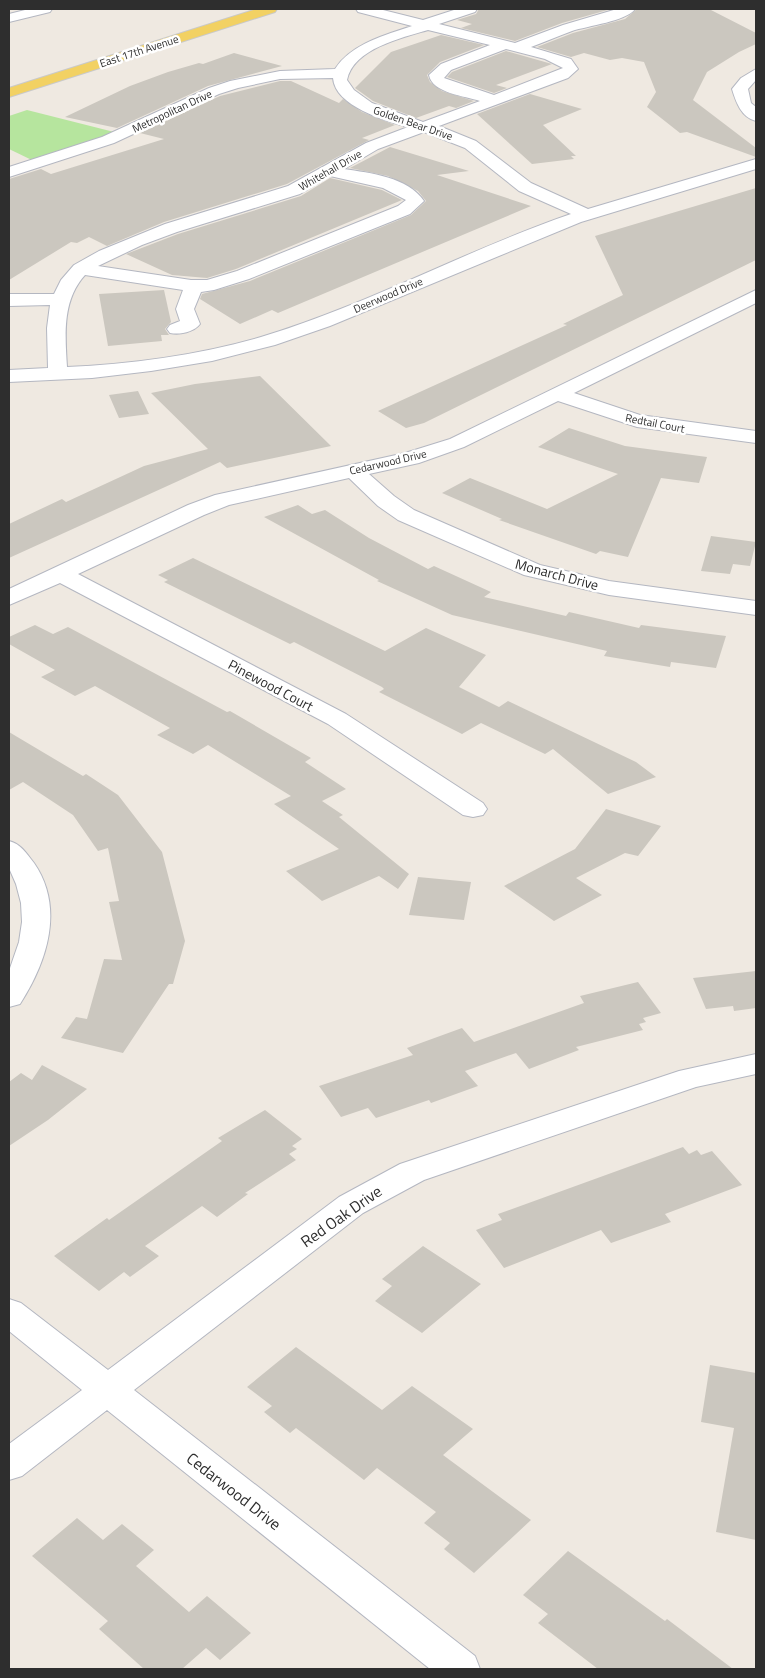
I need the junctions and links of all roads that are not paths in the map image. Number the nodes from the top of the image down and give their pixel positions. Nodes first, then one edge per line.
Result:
1 (46, 9) edge
2 (270, 9) edge
3 (363, 9) edge
4 (470, 9) edge
5 (628, 9) edge
6 (9, 18) edge
7 (426, 25) junction
8 (512, 46) junction
9 (341, 73) junction
10 (756, 73) edge
11 (9, 92) edge
12 (494, 100) junction
13 (756, 116) edge
14 (423, 127) junction
15 (756, 164) edge
16 (330, 171) junction
17 (9, 172) edge
18 (586, 214) junction
19 (80, 269) junction
20 (194, 286) junction
21 (756, 296) edge
22 (60, 299) junction
23 (9, 300) edge
24 (177, 330) dead end
25 (58, 374) junction
26 (9, 376) edge
27 (557, 394) junction
28 (756, 437) edge
29 (353, 470) junction
30 (60, 574) junction
31 (9, 598) edge
32 (756, 608) edge
33 (473, 809) dead end
34 (9, 849) edge
35 (9, 998) edge
36 (756, 1064) edge
37 (9, 1312) edge
38 (106, 1391) junction
39 (9, 1466) edge
40 (460, 1669) edge

1 - 6 street
2 - 11 main road, East 17th Avenue
3 - 7 street, Whitehall Drive
4 - 7 street
5 - 8 street
7 - 8 street, Whitehall Drive
7 - 9 street
8 - 12 street
8 - 12 street, Whitehall Drive
9 - 14 street, Golden Bear Drive
9 - 17 street, Metropolitan Drive
10 - 13 street
12 - 14 street, Whitehall Drive
14 - 16 street, Whitehall Drive
14 - 18 street, Golden Bear Drive
15 - 18 street, Deerwood Drive
16 - 19 street, Whitehall Drive
16 - 20 street
18 - 25 street, Deerwood Drive
19 - 20 street
19 - 22 street, Whitehall Drive
20 - 24 street
21 - 27 street, Cedarwood Drive
22 - 23 street
22 - 25 street, Whitehall Drive
25 - 26 street, Deerwood Drive
27 - 28 street, Redtail Court
27 - 29 street, Cedarwood Drive
29 - 30 street, Cedarwood Drive
29 - 32 street, Monarch Drive
30 - 31 street, Cedarwood Drive
30 - 33 street, Pinewood Court
34 - 35 street
36 - 38 street, Red Oak Drive
37 - 38 street, Cedarwood Drive
38 - 39 street, Red Oak Drive
38 - 40 street, Cedarwood Drive

